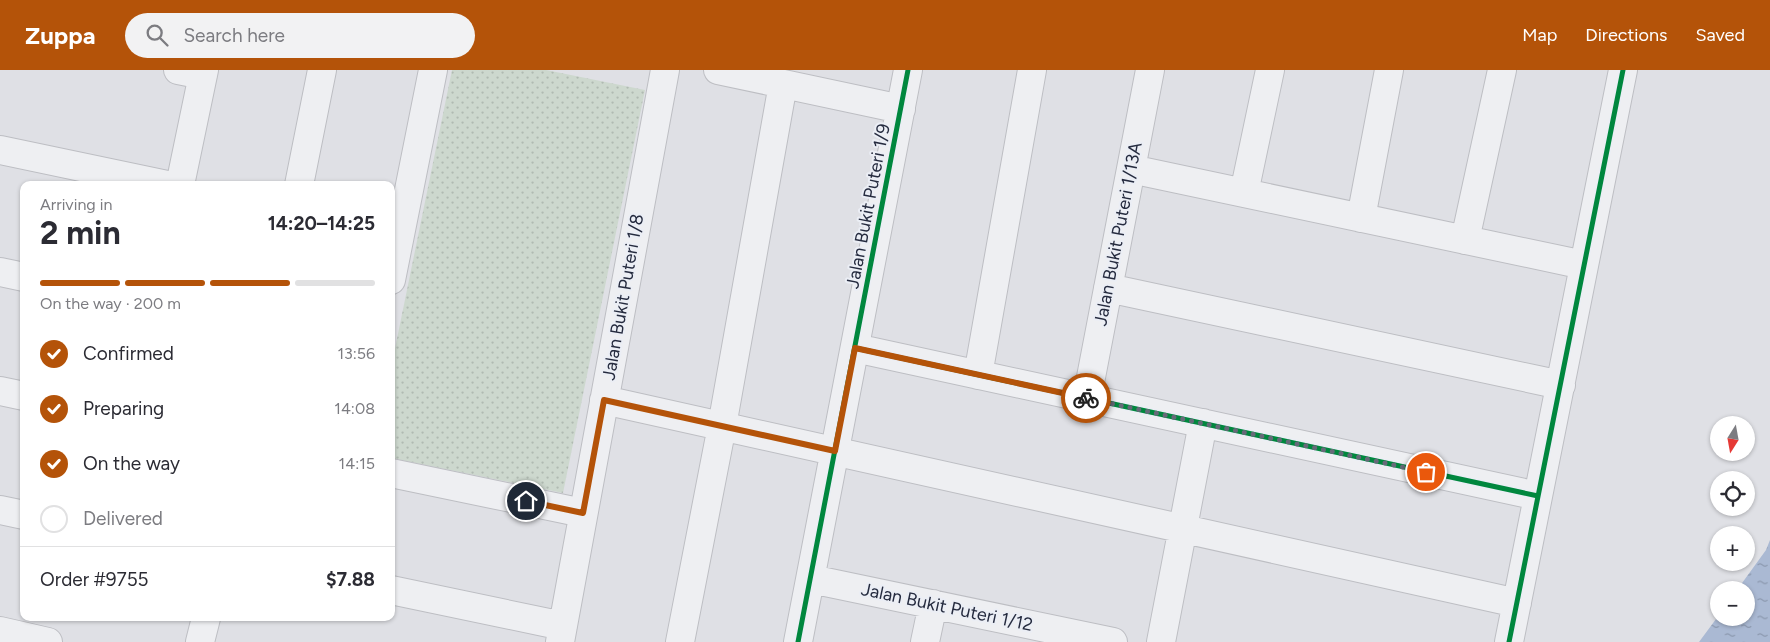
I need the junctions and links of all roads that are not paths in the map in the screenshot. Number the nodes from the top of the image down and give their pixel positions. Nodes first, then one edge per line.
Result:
1 (322, 70) edge
2 (433, 70) edge
3 (665, 70) edge
4 (718, 70) edge
5 (908, 70) edge
6 (1032, 70) edge
7 (1150, 70) edge
8 (1270, 70) edge
9 (1389, 70) edge
10 (1502, 70) edge
11 (1623, 70) edge
12 (195, 72) edge
13 (783, 84) junction
14 (900, 109) junction
15 (0, 150) edge
16 (1131, 169) junction
17 (148, 181) edge
18 (181, 181) edge
19 (300, 181) edge
20 (1244, 193) junction
21 (1361, 218) junction
22 (1465, 240) junction
23 (395, 260) edge
24 (1584, 265) junction
25 (0, 272) edge
26 (20, 276) edge
27 (1108, 288) junction
28 (855, 348) junction
29 (978, 375) junction
30 (1561, 385) junction
31 (0, 391) edge
32 (20, 395) edge
33 (1087, 398) junction
34 (604, 400) junction
35 (1203, 424) junction
36 (722, 426) junction
37 (835, 451) junction
38 (395, 474) edge
39 (1538, 496) junction
40 (0, 510) edge
41 (583, 513) junction
42 (20, 514) edge
43 (1183, 528) junction
44 (811, 579) junction
45 (395, 591) edge
46 (1517, 603) junction
47 (933, 604) junction
48 (205, 621) edge
49 (0, 632) edge
50 (1029, 633) edge
51 (561, 634) edge
52 (48, 642) edge
53 (200, 642) edge
54 (680, 642) edge
55 (798, 642) edge
56 (925, 642) edge
57 (1113, 642) edge
58 (1161, 642) edge
59 (1509, 642) edge

1 - 19 street
2 - 23 street
3 - 34 street, Jalan Bukit Puteri 1/8
4 - 13 street
5 - 14 street, Jalan Bukit Puteri 1/9
6 - 29 street
7 - 16 street, Jalan Bukit Puteri 1/13A
8 - 20 street
9 - 21 street
10 - 22 street
11 - 24 street
12 - 18 street
13 - 14 street
13 - 36 street
14 - 28 street, Jalan Bukit Puteri 1/9
15 - 17 street
16 - 20 street
16 - 27 street, Jalan Bukit Puteri 1/13A
20 - 21 street
21 - 22 street
22 - 24 street
24 - 30 street
25 - 26 street
27 - 30 street
27 - 33 street, Jalan Bukit Puteri 1/13A
28 - 29 street
28 - 37 street, Jalan Bukit Puteri 1/9
29 - 33 street
30 - 39 street
31 - 32 street
33 - 35 street
34 - 36 street
34 - 41 street, Jalan Bukit Puteri 1/8
35 - 39 street
35 - 43 street
36 - 37 street
36 - 54 street
37 - 43 street
37 - 44 street, Jalan Bukit Puteri 1/9
38 - 41 street
39 - 46 street
40 - 42 street
41 - 51 street, Jalan Bukit Puteri 1/8
43 - 46 street
43 - 58 street
44 - 47 street, Jalan Bukit Puteri 1/12
44 - 55 street, Jalan Bukit Puteri 1/9
45 - 51 street
46 - 59 street
47 - 50 street, Jalan Bukit Puteri 1/12
47 - 56 street
48 - 53 street
49 - 52 street
50 - 57 street, Jalan Bukit Puteri 1/12

